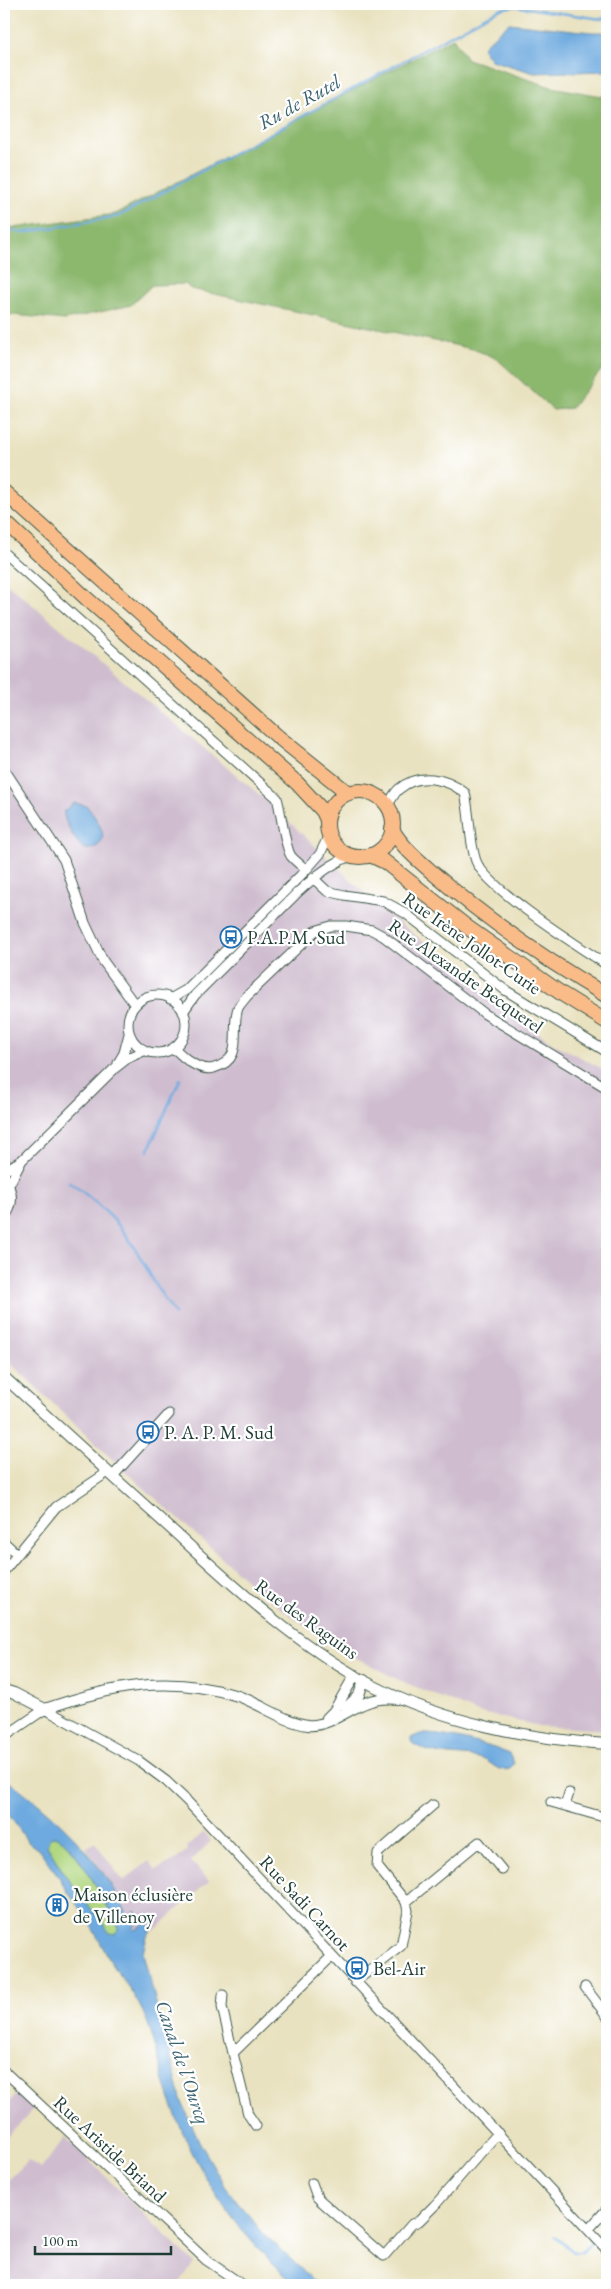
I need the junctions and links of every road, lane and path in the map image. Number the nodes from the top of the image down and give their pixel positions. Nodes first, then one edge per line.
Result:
1 (4, 492) edge
2 (4, 521) edge
3 (4, 553) edge
4 (4, 770) edge
5 (348, 793) junction
6 (388, 806) junction
7 (327, 820) junction
8 (392, 829) junction
9 (328, 836) junction
10 (370, 855) junction
11 (351, 856) junction
12 (306, 870) junction
13 (314, 878) junction
14 (607, 964) edge
15 (607, 996) edge
16 (170, 999) junction
17 (135, 1005) junction
18 (183, 1012) junction
19 (607, 1022) edge
20 (129, 1034) junction
21 (174, 1048) junction
22 (144, 1051) junction
23 (607, 1052) edge
24 (114, 1069) junction
25 (607, 1088) edge
26 (22, 1160) junction
27 (4, 1171) edge
28 (6, 1182) edge
29 (4, 1218) edge
30 (4, 1377) edge
31 (169, 1414) dead end
32 (111, 1474) junction
33 (4, 1542) edge
34 (17, 1554) junction
35 (4, 1571) edge
36 (359, 1678) junction
37 (4, 1690) edge
38 (406, 1699) junction
39 (45, 1709) junction
40 (336, 1717) junction
41 (323, 1723) junction
42 (4, 1737) edge
43 (607, 1744) edge
44 (570, 1793) dead end
45 (551, 1802) dead end
46 (433, 1805) dead end
47 (565, 1806) junction
48 (607, 1818) edge
49 (502, 1870) dead end
50 (406, 1902) junction
51 (331, 1956) junction
52 (355, 1982) junction
53 (585, 1987) dead end
54 (223, 1995) dead end
55 (607, 2016) edge
56 (233, 2053) junction
57 (4, 2071) edge
58 (256, 2126) dead end
59 (498, 2133) junction
60 (312, 2182) dead end
61 (607, 2209) edge
62 (588, 2230) junction
63 (607, 2250) edge
64 (243, 2285) edge

1 - 5 main road
2 - 7 main road
3 - 12 street
4 - 17 street
5 - 6 main road
5 - 7 main road
6 - 8 main road
6 - 14 street
7 - 9 main road
8 - 10 main road
8 - 15 main road
9 - 11 main road
9 - 12 street
10 - 11 main road
10 - 19 main road
11 - 13 street
12 - 16 street
13 - 18 street
13 - 23 street, Rue Irène Jollot-Curie
16 - 17 street
16 - 18 street
17 - 20 street
18 - 21 street
20 - 22 street
20 - 24 street
21 - 22 street
21 - 25 street, Rue Alexandre Becquerel
22 - 24 street
24 - 26 street
26 - 27 street
26 - 28 street
28 - 29 street
30 - 32 street, Rue des Raguins
31 - 32 street
32 - 34 street
32 - 36 street, Rue des Raguins
33 - 34 street
34 - 35 street
36 - 38 street, Rue des Raguins
36 - 40 street
36 - 41 street
37 - 39 street, Rue Sadi Carnot
38 - 40 street
38 - 43 street, Rue des Raguins
39 - 41 street
39 - 42 street
39 - 51 street, Rue Sadi Carnot
40 - 41 street
44 - 47 street
45 - 47 street
46 - 50 street
47 - 48 street
49 - 50 street
50 - 52 street
51 - 52 street, Rue Sadi Carnot
51 - 56 street
52 - 59 street, Rue Sadi Carnot
53 - 55 street
54 - 56 street
56 - 58 street
57 - 64 street, Rue Aristide Briand
59 - 60 street
59 - 62 street, Rue Sadi Carnot
61 - 62 street
62 - 63 street, Rue Sadi Carnot

